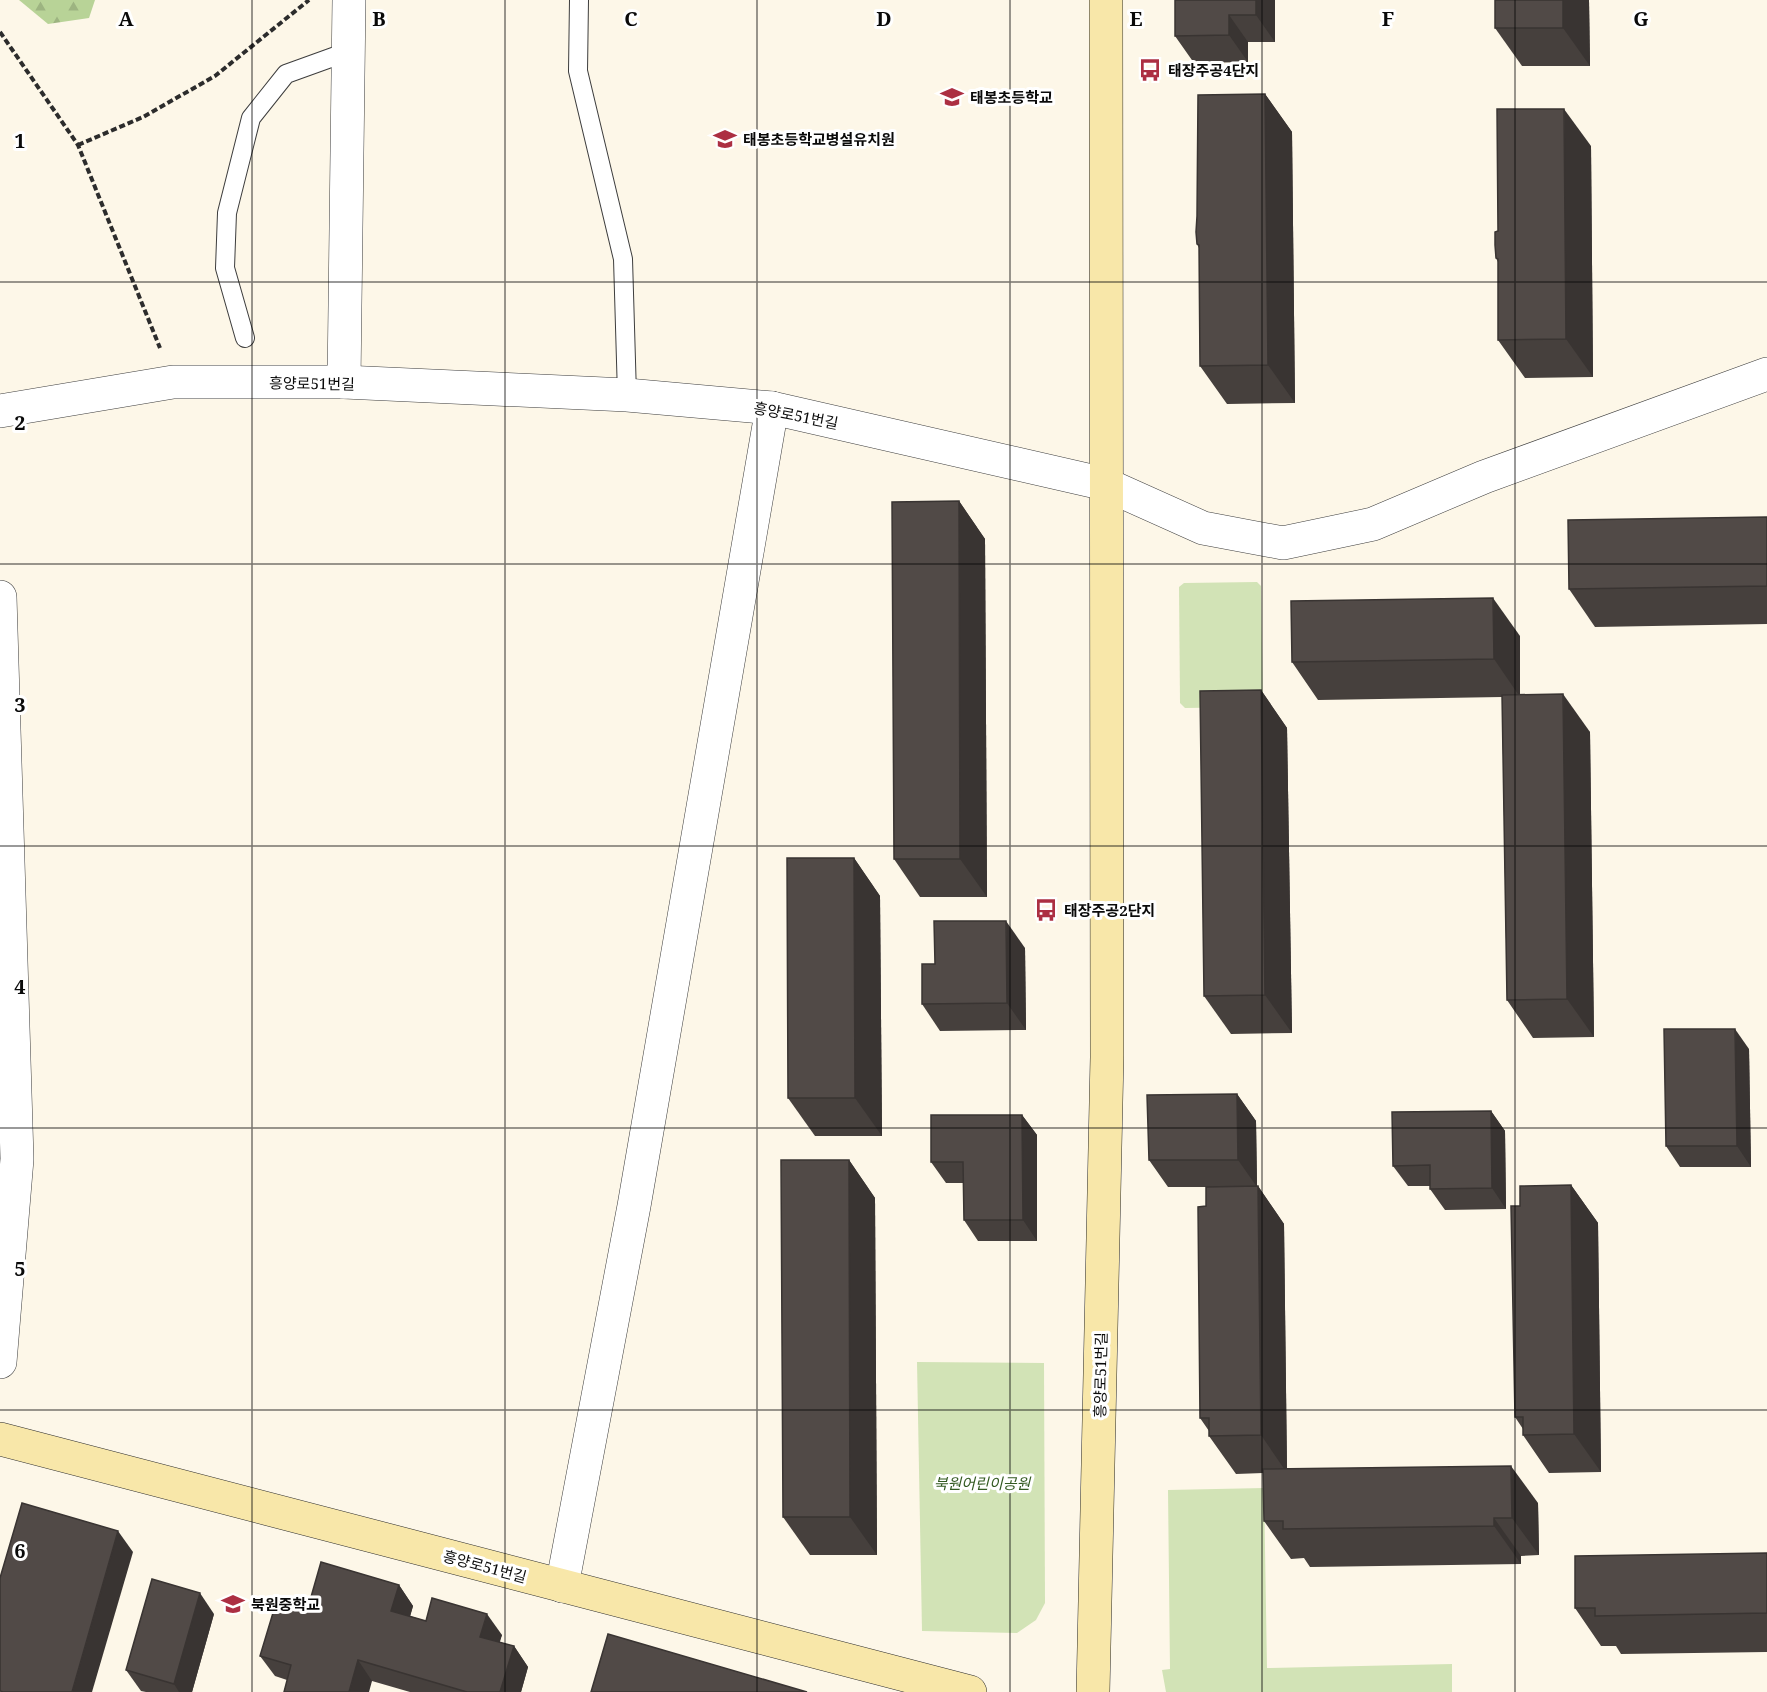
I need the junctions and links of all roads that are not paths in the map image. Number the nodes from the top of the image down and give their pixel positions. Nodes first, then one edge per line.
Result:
1 (349, 0) edge
2 (579, 0) edge
3 (1106, 0) edge
4 (347, 52) junction
5 (245, 338) dead end
6 (1767, 374) edge
7 (344, 382) junction
8 (627, 395) junction
9 (772, 408) junction
10 (0, 411) edge
11 (1105, 484) junction
12 (0, 597) edge
13 (0, 1362) edge
14 (0, 1439) edge
15 (562, 1586) junction
16 (970, 1692) edge
17 (1093, 1692) edge

1 - 4 street
2 - 8 lane
3 - 11 street
4 - 5 lane
4 - 7 street
6 - 11 street, 흥양로51번길
7 - 8 street, 흥양로51번길
7 - 10 street, 흥양로51번길
8 - 9 street, 흥양로51번길
9 - 11 street, 흥양로51번길
9 - 15 street
11 - 17 street, 흥양로51번길
12 - 13 street
14 - 15 street, 흥양로51번길
15 - 16 street, 흥양로51번길

